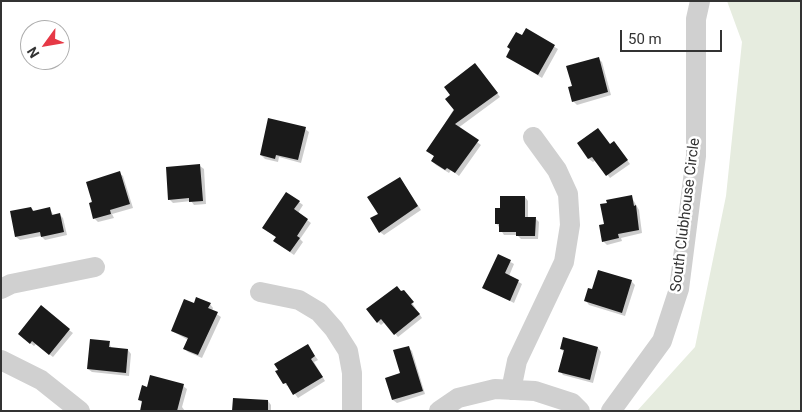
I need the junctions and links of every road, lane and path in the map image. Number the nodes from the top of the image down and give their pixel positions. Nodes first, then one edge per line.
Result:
1 (700, 1) edge
2 (533, 137) dead end
3 (95, 267) dead end
4 (1, 289) edge
5 (260, 292) dead end
6 (1, 360) edge
7 (511, 390) junction
8 (80, 411) edge
9 (352, 411) edge
10 (440, 411) edge
11 (580, 411) edge
12 (610, 411) edge

1 - 12 street, South Clubhouse Circle
2 - 7 street
3 - 4 street
5 - 9 street
6 - 8 street
7 - 10 street
7 - 11 street

